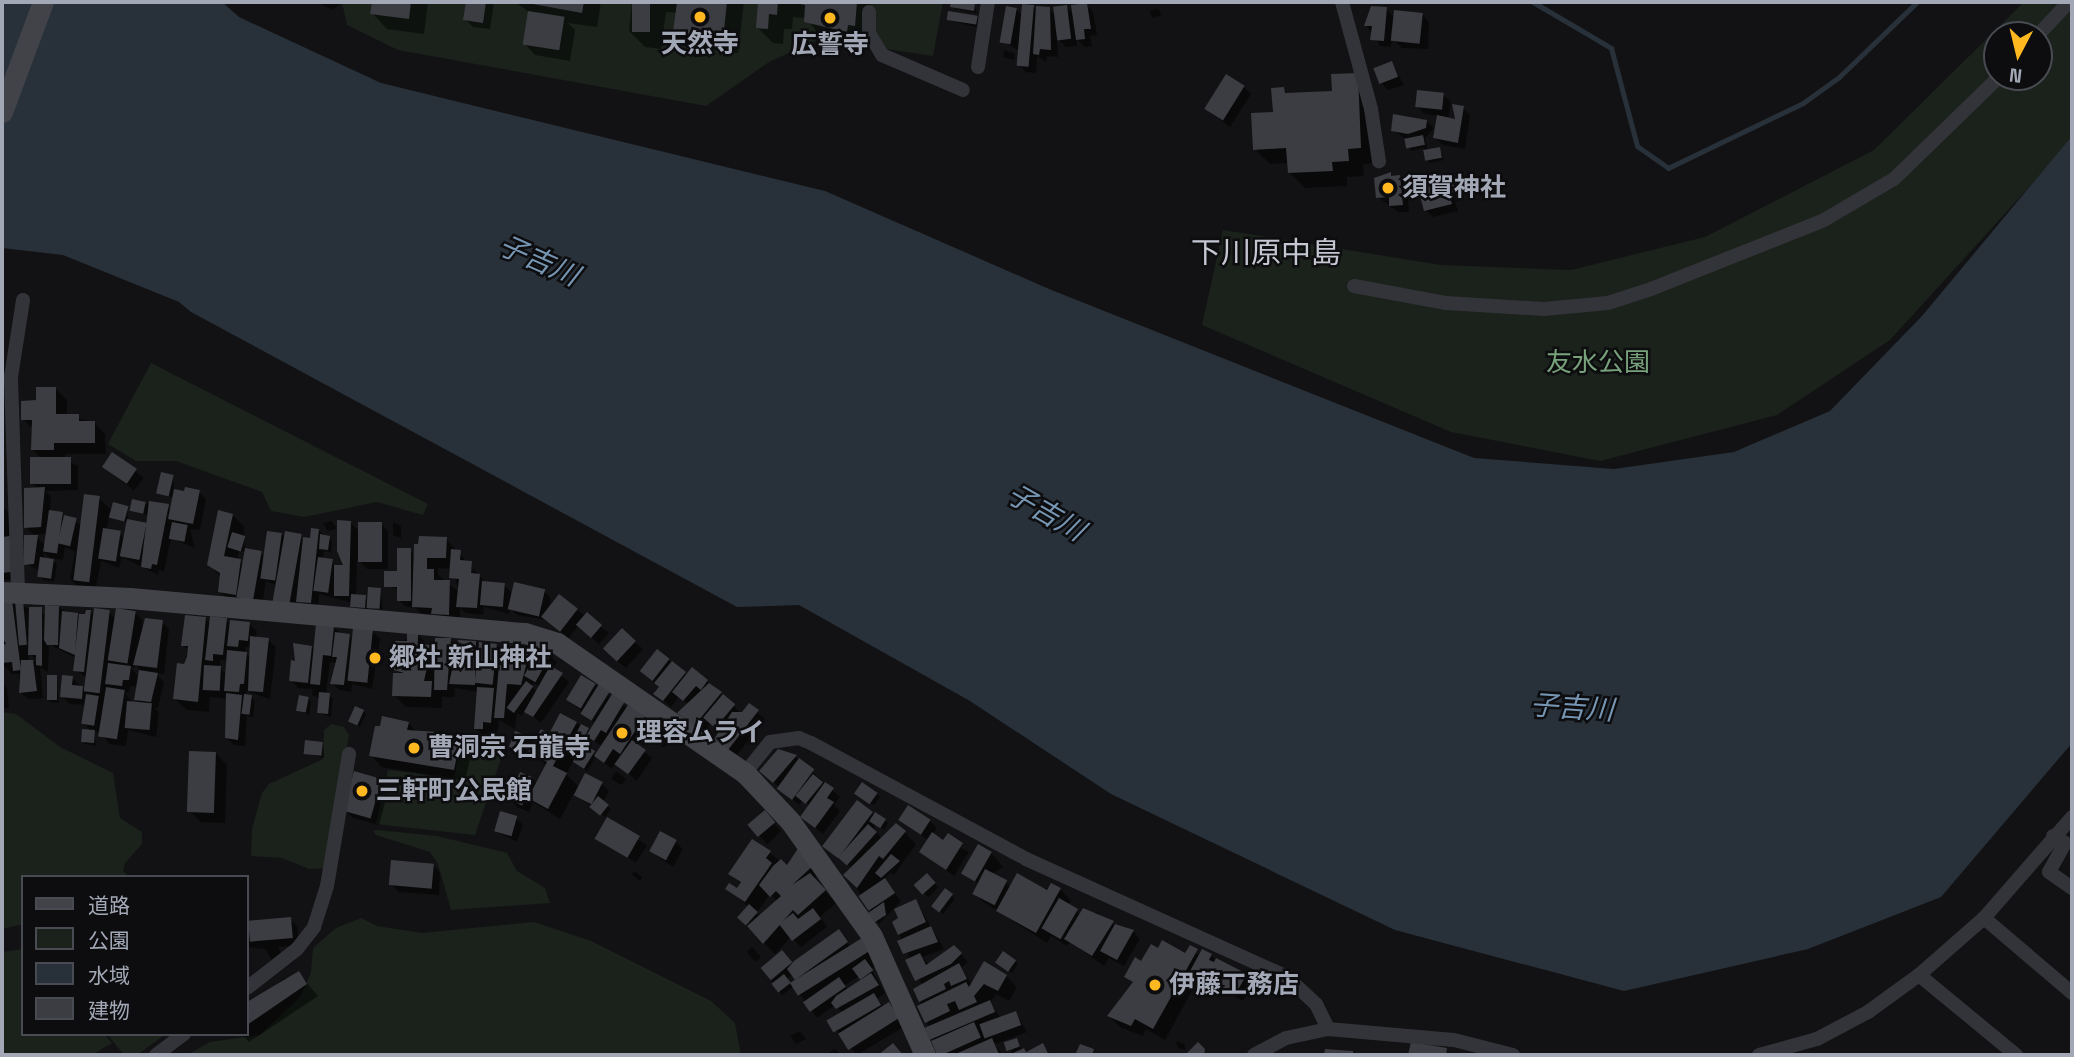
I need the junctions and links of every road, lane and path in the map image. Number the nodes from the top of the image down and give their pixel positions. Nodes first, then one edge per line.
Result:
1 (43, 2) edge
2 (988, 2) edge
3 (1342, 2) edge
4 (2069, 2) edge
5 (869, 12) dead end
6 (2051, 21) edge
7 (978, 67) dead end
8 (963, 90) dead end
9 (1984, 91) edge
10 (2, 112) edge
11 (1379, 161) dead end
12 (1354, 286) dead end
13 (23, 300) dead end
14 (10, 591) edge
15 (349, 754) dead end
16 (745, 773) junction
17 (2072, 817) edge
18 (2053, 836) junction
19 (2072, 888) edge
20 (1984, 918) junction
21 (1919, 975) junction
22 (248, 987) edge
23 (2072, 993) edge
24 (1328, 1029) junction
25 (181, 1036) edge
26 (1794, 1052) edge
27 (156, 1055) edge
28 (925, 1055) edge
29 (1254, 1055) edge
30 (1513, 1055) edge
31 (1759, 1055) edge
32 (2016, 1055) edge

1 - 10 street
2 - 7 street
3 - 11 street
4 - 6 street
5 - 8 street
9 - 12 street
13 - 14 street
14 - 16 street
15 - 22 street
16 - 24 street
16 - 28 street
17 - 18 street
18 - 19 street
18 - 20 street
20 - 21 street
20 - 23 street
21 - 26 street
21 - 32 street
24 - 29 street
24 - 30 street
25 - 27 street
26 - 31 street

